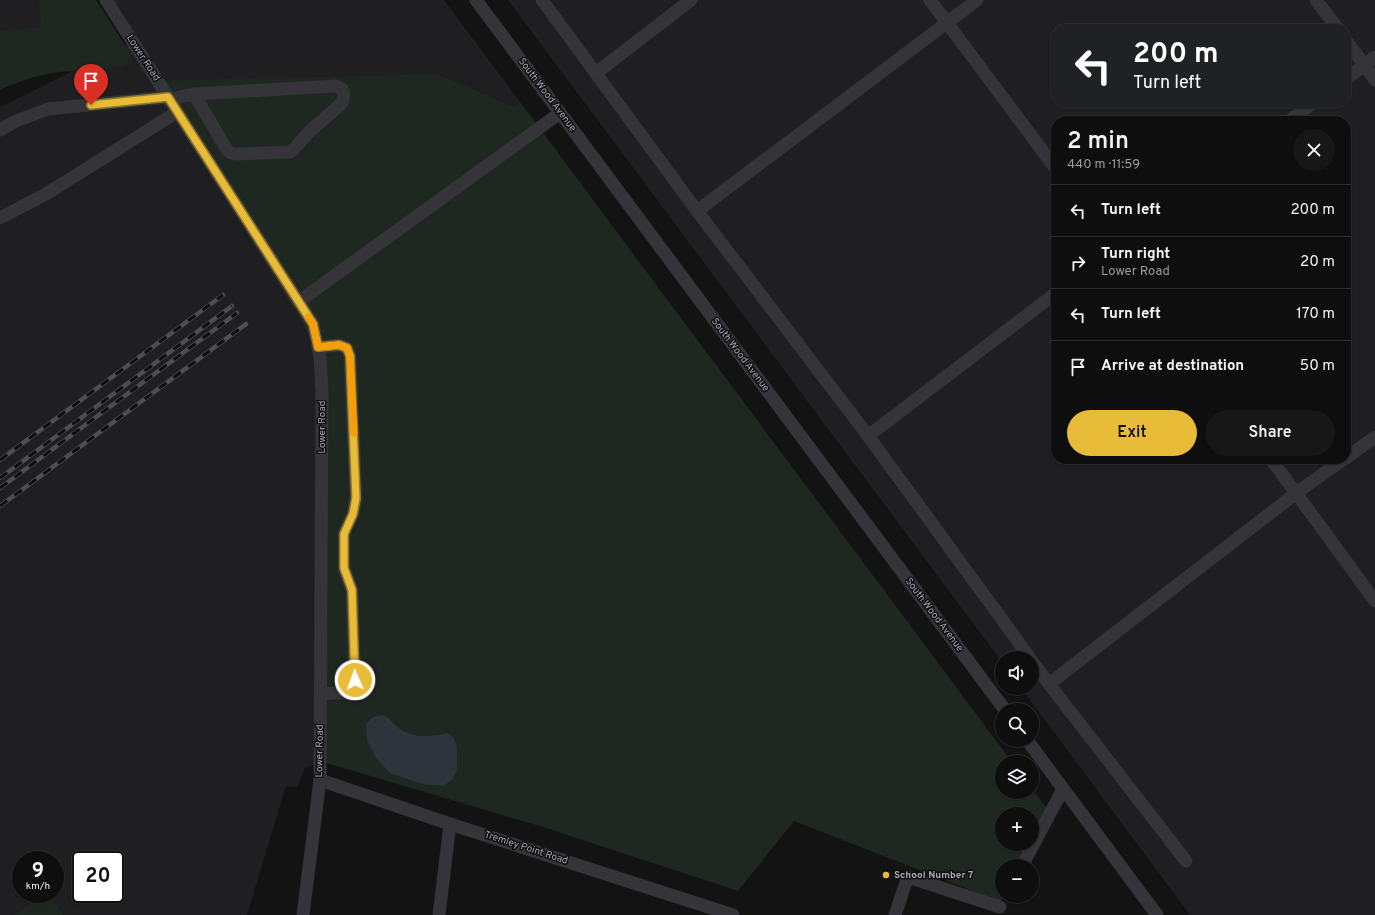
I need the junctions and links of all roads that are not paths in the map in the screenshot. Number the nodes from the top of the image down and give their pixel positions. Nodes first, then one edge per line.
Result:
1 (106, 0) edge
2 (476, 0) edge
3 (542, 0) edge
4 (691, 0) edge
5 (930, 0) edge
6 (977, 0) edge
7 (1316, 0) edge
8 (946, 22) junction
9 (1334, 24) edge
10 (1351, 47) edge
11 (1375, 57) edge
12 (1364, 65) junction
13 (596, 73) junction
14 (1351, 75) edge
15 (1375, 80) edge
16 (194, 94) junction
17 (172, 104) junction
18 (1306, 108) edge
19 (560, 113) junction
20 (1296, 116) edge
21 (0, 130) edge
22 (218, 134) junction
23 (198, 145) junction
24 (1051, 162) edge
25 (697, 211) junction
26 (0, 218) edge
27 (1051, 297) edge
28 (298, 302) junction
29 (318, 347) junction
30 (868, 436) junction
31 (1375, 437) edge
32 (1351, 454) edge
33 (1275, 464) edge
34 (1337, 464) edge
35 (1296, 494) junction
36 (1375, 601) edge
37 (1025, 651) edge
38 (1039, 670) edge
39 (1049, 684) junction
40 (321, 694) junction
41 (1000, 703) edge
42 (1032, 747) edge
43 (320, 780) junction
44 (1064, 789) junction
45 (450, 824) junction
46 (1026, 859) edge
47 (1186, 861) dead end
48 (1000, 906) edge
49 (303, 915) edge
50 (439, 915) edge
51 (733, 915) edge
52 (895, 915) edge
53 (1157, 915) edge

1 - 17 street, Lower Road
2 - 19 street, South Wood Avenue
3 - 13 street
4 - 13 street
5 - 8 street
6 - 8 street
7 - 9 street
8 - 24 street
8 - 25 street
10 - 12 street
11 - 12 street
12 - 14 street
12 - 15 street
13 - 25 street
16 - 17 street
16 - 22 street
16 - 22 street
17 - 21 street
17 - 23 street, Lower Road
17 - 26 street
18 - 20 street
19 - 28 street
19 - 41 street, South Wood Avenue
22 - 23 street
23 - 28 street, Lower Road
25 - 30 street
27 - 30 street
28 - 29 street, Lower Road
29 - 40 street, Lower Road
29 - 40 street
30 - 37 street
31 - 32 street
33 - 35 street
34 - 35 street
35 - 36 street
35 - 39 street
38 - 39 street
39 - 47 street
40 - 43 street, Lower Road
42 - 44 street
43 - 45 street, Tremley Point Road
43 - 49 street, Lower Road
44 - 46 street
44 - 53 street
45 - 50 street
45 - 51 street, Tremley Point Road
48 - 52 street

